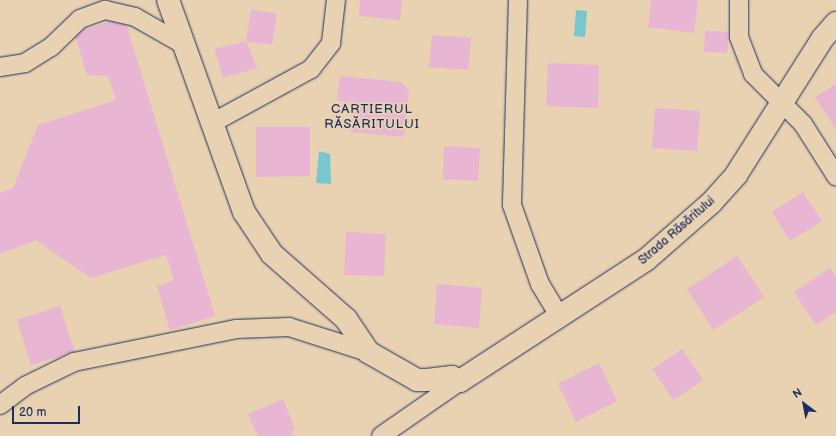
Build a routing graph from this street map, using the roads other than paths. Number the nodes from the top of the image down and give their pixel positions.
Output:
1 (168, 0) edge
2 (336, 0) edge
3 (518, 0) edge
4 (740, 0) edge
5 (836, 23) edge
6 (184, 46) junction
7 (0, 67) edge
8 (781, 104) junction
9 (212, 122) junction
10 (836, 176) edge
11 (560, 317) junction
12 (368, 352) junction
13 (460, 381) junction
14 (0, 405) edge
15 (381, 436) edge

1 - 6 street
2 - 9 street
3 - 11 street
4 - 8 street
5 - 8 street, Strada Răsăritului
6 - 7 street
6 - 9 street
8 - 10 street
8 - 11 street, Strada Răsăritului
9 - 12 street
11 - 13 street, Strada Răsăritului
12 - 13 street
12 - 14 street
13 - 15 street

